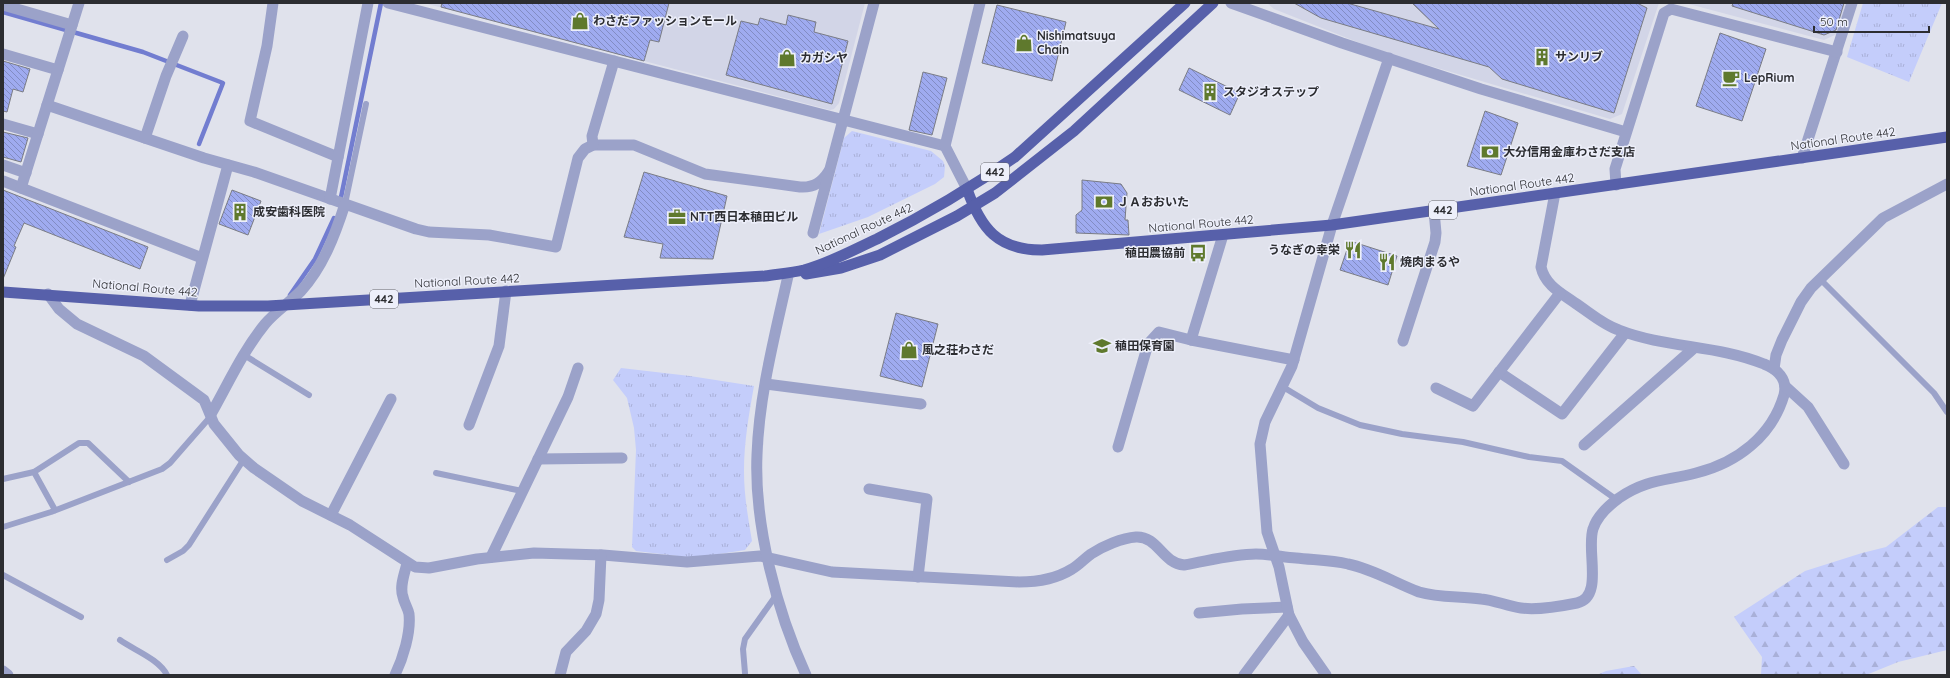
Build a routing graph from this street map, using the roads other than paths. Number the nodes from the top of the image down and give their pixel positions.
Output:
1 (79, 3) edge
2 (273, 3) edge
3 (368, 3) edge
4 (388, 3) edge
5 (874, 3) edge
6 (980, 3) edge
7 (1185, 3) edge
8 (1213, 3) edge
9 (1231, 3) edge
10 (1852, 3) edge
11 (3, 5) edge
12 (72, 25) junction
13 (183, 36) dead end
14 (1837, 52) junction
15 (3, 54) edge
16 (1389, 58) junction
17 (614, 61) junction
18 (58, 70) junction
19 (366, 104) dead end
20 (47, 105) junction
21 (843, 120) junction
22 (3, 124) edge
23 (1626, 132) junction
24 (38, 134) junction
25 (1947, 137) edge
26 (145, 138) junction
27 (593, 145) junction
28 (945, 146) junction
29 (338, 157) junction
30 (1802, 158) junction
31 (3, 165) edge
32 (228, 165) junction
33 (830, 171) junction
34 (26, 173) junction
35 (3, 181) edge
36 (1947, 184) edge
37 (1616, 185) junction
38 (21, 188) junction
39 (967, 189) junction
40 (1555, 193) junction
41 (330, 199) junction
42 (345, 204) junction
43 (974, 207) junction
44 (1434, 211) junction
45 (1332, 225) junction
46 (813, 233) dead end
47 (1223, 235) junction
48 (202, 258) junction
49 (765, 276) junction
50 (788, 276) junction
51 (1820, 279) junction
52 (3, 292) edge
53 (506, 292) junction
54 (1560, 292) junction
55 (48, 294) junction
56 (190, 305) junction
57 (286, 305) junction
58 (1626, 333) junction
59 (1191, 340) junction
60 (1403, 341) dead end
61 (1694, 348) junction
62 (244, 355) junction
63 (1294, 360) junction
64 (578, 368) dead end
65 (1774, 369) junction
66 (1499, 372) junction
67 (766, 384) junction
68 (1785, 386) junction
69 (1283, 387) junction
70 (1436, 388) dead end
71 (309, 395) dead end
72 (391, 399) dead end
73 (921, 404) dead end
74 (1947, 412) edge
75 (211, 415) junction
76 (469, 425) dead end
77 (1584, 445) dead end
78 (1118, 448) dead end
79 (622, 458) dead end
80 (244, 459) junction
81 (538, 459) junction
82 (1844, 464) dead end
83 (34, 472) junction
84 (436, 473) dead end
85 (3, 479) edge
86 (129, 482) junction
87 (869, 489) dead end
88 (522, 491) junction
89 (1617, 500) junction
90 (55, 510) junction
91 (331, 515) junction
92 (3, 527) edge
93 (601, 555) junction
94 (1275, 556) junction
95 (491, 557) junction
96 (768, 557) junction
97 (167, 560) dead end
98 (407, 563) junction
99 (3, 575) edge
100 (918, 576) junction
101 (777, 594) junction
102 (1288, 611) junction
103 (1199, 613) dead end
104 (81, 617) dead end
105 (120, 640) dead end
106 (3, 671) edge
107 (745, 673) dead end
108 (8, 675) edge
109 (167, 675) edge
110 (394, 675) edge
111 (560, 675) edge
112 (806, 675) edge
113 (1244, 675) edge
114 (1326, 675) edge

1 - 12 street
2 - 29 street
3 - 29 street
4 - 17 street
5 - 21 street
6 - 28 street
7 - 39 highway, National Route 442 / 442
8 - 43 highway, National Route 442 / 442
9 - 16 street
10 - 14 street
11 - 12 street
12 - 18 street
13 - 26 street
14 - 23 street
14 - 30 street
15 - 18 street
16 - 23 street
16 - 45 street
17 - 21 street
17 - 27 street
18 - 20 street
19 - 42 lane
20 - 24 street
20 - 26 street
21 - 28 street
21 - 33 street
22 - 24 street
23 - 37 street
24 - 34 street
25 - 30 highway, National Route 442 / 442
26 - 32 street
27 - 33 street
27 - 42 street
28 - 39 street
29 - 41 street
30 - 37 highway, National Route 442 / 442
31 - 34 street
32 - 41 street
32 - 48 street
33 - 46 street
34 - 38 street
35 - 38 street
36 - 51 street
37 - 40 highway, National Route 442 / 442
38 - 48 street
39 - 43 highway, National Route 442 / 442
39 - 49 highway, National Route 442 / 442
40 - 44 highway, National Route 442 / 442
40 - 54 street
41 - 42 street
42 - 57 street
43 - 47 highway, National Route 442 / 442
43 - 50 highway, National Route 442 / 442
44 - 45 highway, National Route 442 / 442
44 - 60 street
45 - 47 highway, National Route 442 / 442
45 - 63 street
47 - 59 street
48 - 56 street
49 - 50 highway, National Route 442 / 442
49 - 53 highway, National Route 442 / 442
50 - 67 street
51 - 65 street
51 - 74 lane
52 - 55 highway, National Route 442 / 442
53 - 57 highway, National Route 442 / 442
53 - 76 street
54 - 58 street
54 - 66 street
55 - 56 highway, National Route 442 / 442
55 - 75 street
56 - 57 highway, National Route 442 / 442
57 - 62 street
58 - 61 street
58 - 66 street
59 - 63 street
59 - 78 street
61 - 65 street
61 - 77 street
62 - 71 lane
62 - 75 street
63 - 69 street
64 - 81 street
65 - 68 street
66 - 70 street
67 - 73 street
67 - 96 street
68 - 82 street
68 - 89 street
69 - 89 lane
69 - 94 street
72 - 91 street
75 - 80 street
75 - 86 lane
79 - 81 street
80 - 91 street
80 - 97 lane
81 - 88 street
83 - 85 lane
83 - 86 lane
83 - 90 lane
84 - 88 lane
86 - 90 lane
87 - 100 street
88 - 95 street
89 - 94 street
90 - 92 lane
91 - 98 street
93 - 95 street
93 - 96 street
93 - 111 street
94 - 100 street
94 - 102 street
95 - 98 street
96 - 100 street
96 - 101 street
98 - 110 street
99 - 104 lane
101 - 107 lane
101 - 112 street
102 - 103 street
102 - 113 street
102 - 114 street
105 - 109 lane
106 - 108 street

